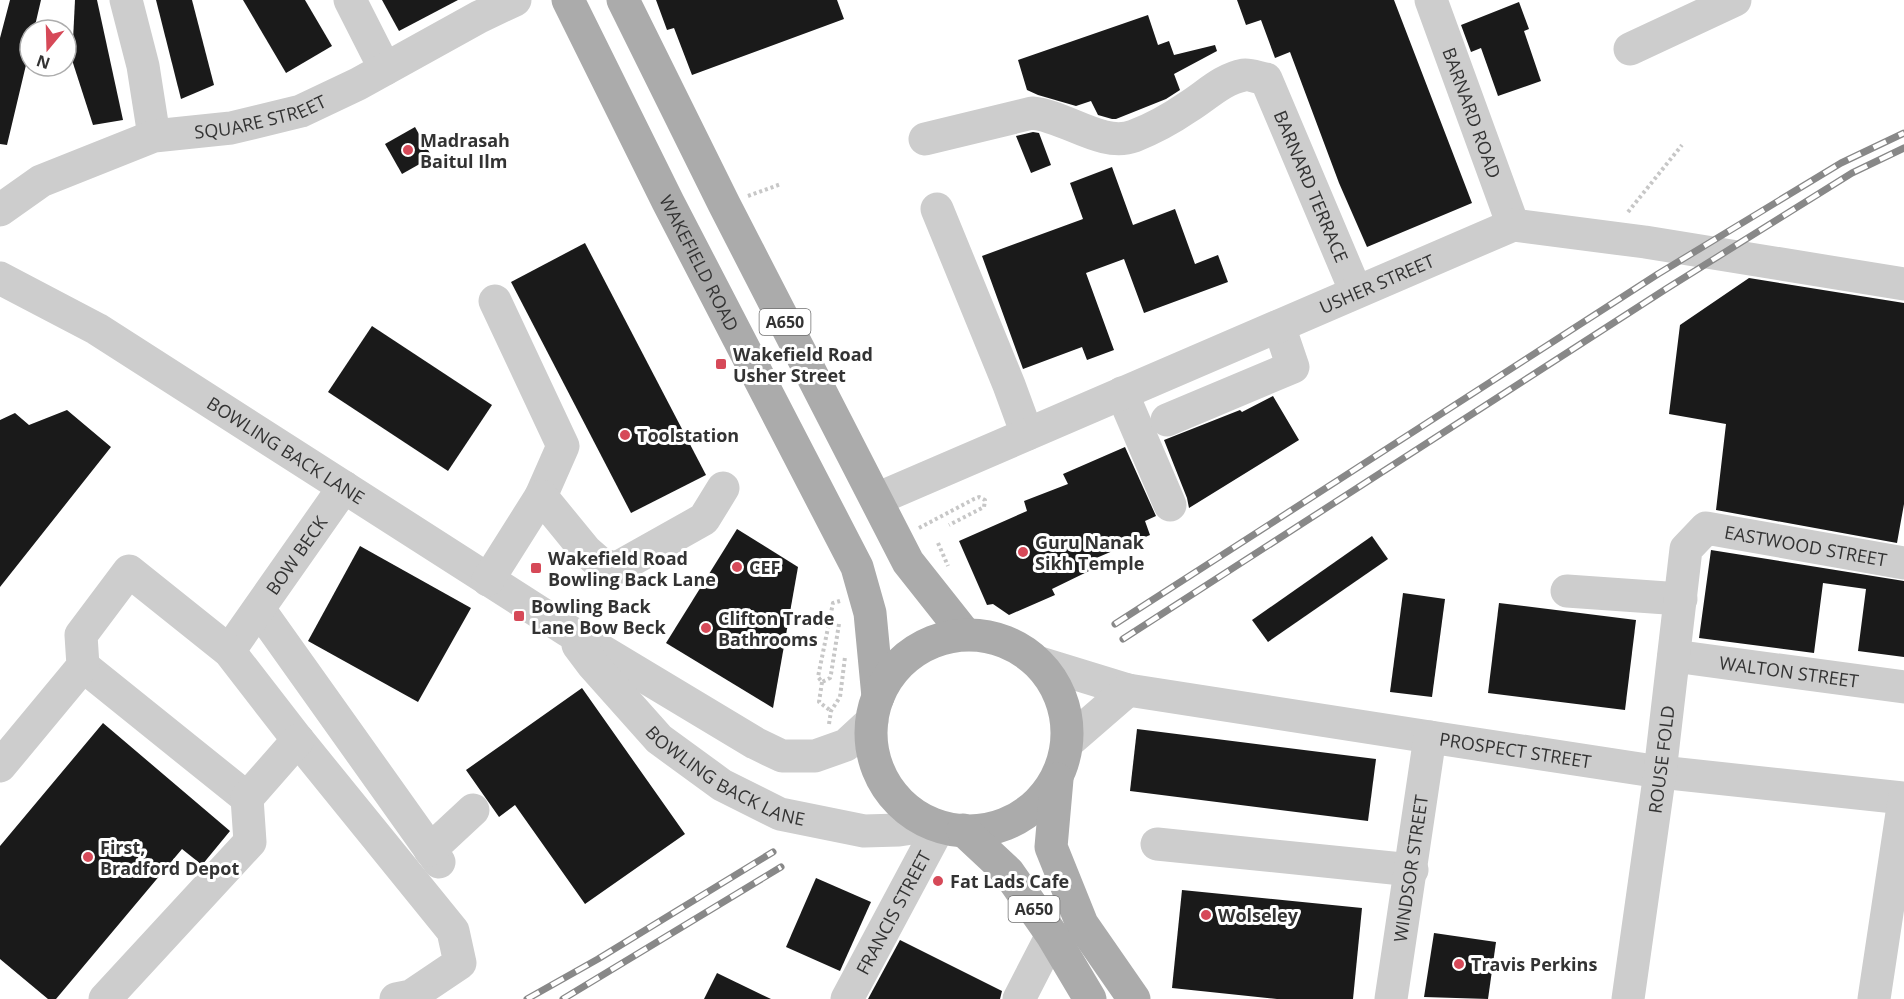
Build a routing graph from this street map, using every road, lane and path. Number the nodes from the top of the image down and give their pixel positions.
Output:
1 (126, 0) edge
2 (350, 0) edge
3 (515, 0) edge
4 (568, 0) edge
5 (623, 0) edge
6 (1431, 0) edge
7 (1735, 0) edge
8 (1630, 49) dead end
9 (385, 69) junction
10 (154, 136) junction
11 (926, 139) dead end
12 (1682, 145) dead end
13 (781, 184) dead end
14 (724, 204) junction
15 (937, 209) dead end
16 (0, 210) edge
17 (1513, 225) junction
18 (1608, 237) junction
19 (0, 278) edge
20 (1904, 284) edge
21 (1356, 292) junction
22 (495, 301) dead end
23 (1279, 326) junction
24 (1122, 393) junction
25 (1167, 420) dead end
26 (1027, 434) junction
27 (344, 486) junction
28 (723, 488) dead end
29 (541, 496) junction
30 (877, 499) junction
31 (1170, 505) dead end
32 (949, 525) dead end
33 (1706, 528) joint
34 (897, 540) junction
35 (938, 543) dead end
36 (1904, 563) edge
37 (948, 566) dead end
38 (488, 580) junction
39 (1567, 591) dead end
40 (1681, 599) junction
41 (850, 601) junction
42 (254, 616) junction
43 (839, 624) dead end
44 (567, 630) junction
45 (965, 634) junction
46 (846, 650) dead end
47 (229, 651) junction
48 (1674, 656) junction
49 (1040, 663) junction
50 (83, 666) junction
51 (822, 682) junction
52 (1904, 687) edge
53 (1128, 690) junction
54 (875, 709) junction
55 (831, 711) junction
56 (1430, 737) junction
57 (298, 740) junction
58 (1068, 742) junction
59 (825, 753) junction
60 (0, 766) edge
61 (1660, 772) junction
62 (1057, 779) junction
63 (247, 798) junction
64 (1904, 799) edge
65 (473, 810) dead end
66 (945, 828) junction
67 (1157, 844) dead end
68 (1412, 870) junction
69 (1052, 935) junction
70 (105, 999) edge
71 (396, 999) edge
72 (847, 999) edge
73 (1019, 999) edge
74 (1090, 999) edge
75 (1134, 999) edge
76 (1391, 999) edge
77 (1628, 999) edge
78 (1874, 999) edge

1 - 10 street
2 - 9 street
3 - 9 street, SQUARE STREET
4 - 41 main road, WAKEFIELD ROAD / A650
5 - 14 main road, A650
6 - 17 street, BARNARD ROAD
7 - 8 street
9 - 10 street, SQUARE STREET
10 - 16 street, SQUARE STREET
11 - 21 street, BARNARD TERRACE
12 - 18 path
13 - 14 path
14 - 30 main road, A650
15 - 26 street
17 - 18 street
17 - 21 street, USHER STREET
18 - 20 street
19 - 27 street, BOWLING BACK LANE
21 - 23 street, USHER STREET
22 - 29 street
23 - 24 street, USHER STREET
23 - 25 street
24 - 26 street, USHER STREET
24 - 31 street
26 - 30 street, USHER STREET
27 - 38 street, BOWLING BACK LANE
27 - 42 street, BOW BECK
28 - 29 street
29 - 38 street
30 - 34 main road, A650
32 - 34 path
33 - 36 street, EASTWOOD STREET
33 - 40 street, ROUSE FOLD
34 - 45 main road, A650
35 - 37 path
38 - 44 street, BOWLING BACK LANE
39 - 40 street
40 - 48 street, ROUSE FOLD
41 - 51 path
41 - 54 main road, WAKEFIELD ROAD / A650
42 - 47 street, BOW BECK
42 - 65 street
43 - 51 path
44 - 59 street, BOWLING BACK LANE
44 - 66 street, BOWLING BACK LANE
45 - 49 main road, A650
45 - 54 main road, A650
46 - 55 path
47 - 50 street
47 - 57 street
48 - 52 street, WALTON STREET
48 - 61 street, ROUSE FOLD
49 - 53 street, PROSPECT STREET
49 - 58 main road, A650
50 - 60 street
50 - 63 street
51 - 55 path
53 - 56 street, PROSPECT STREET
53 - 58 street
54 - 59 street, BOWLING BACK LANE
54 - 66 main road, A650
55 - 59 path
56 - 61 street, PROSPECT STREET
56 - 68 street, WINDSOR STREET
57 - 63 street
57 - 71 street
58 - 62 main road, A650
61 - 64 street, PROSPECT STREET
61 - 77 street, ROUSE FOLD
62 - 66 main road, A650
62 - 75 main road, A650
63 - 70 street
64 - 78 street
66 - 69 main road, A650
66 - 72 street, FRANCIS STREET
67 - 68 street
68 - 76 street, WINDSOR STREET
69 - 73 street
69 - 74 main road, A650

